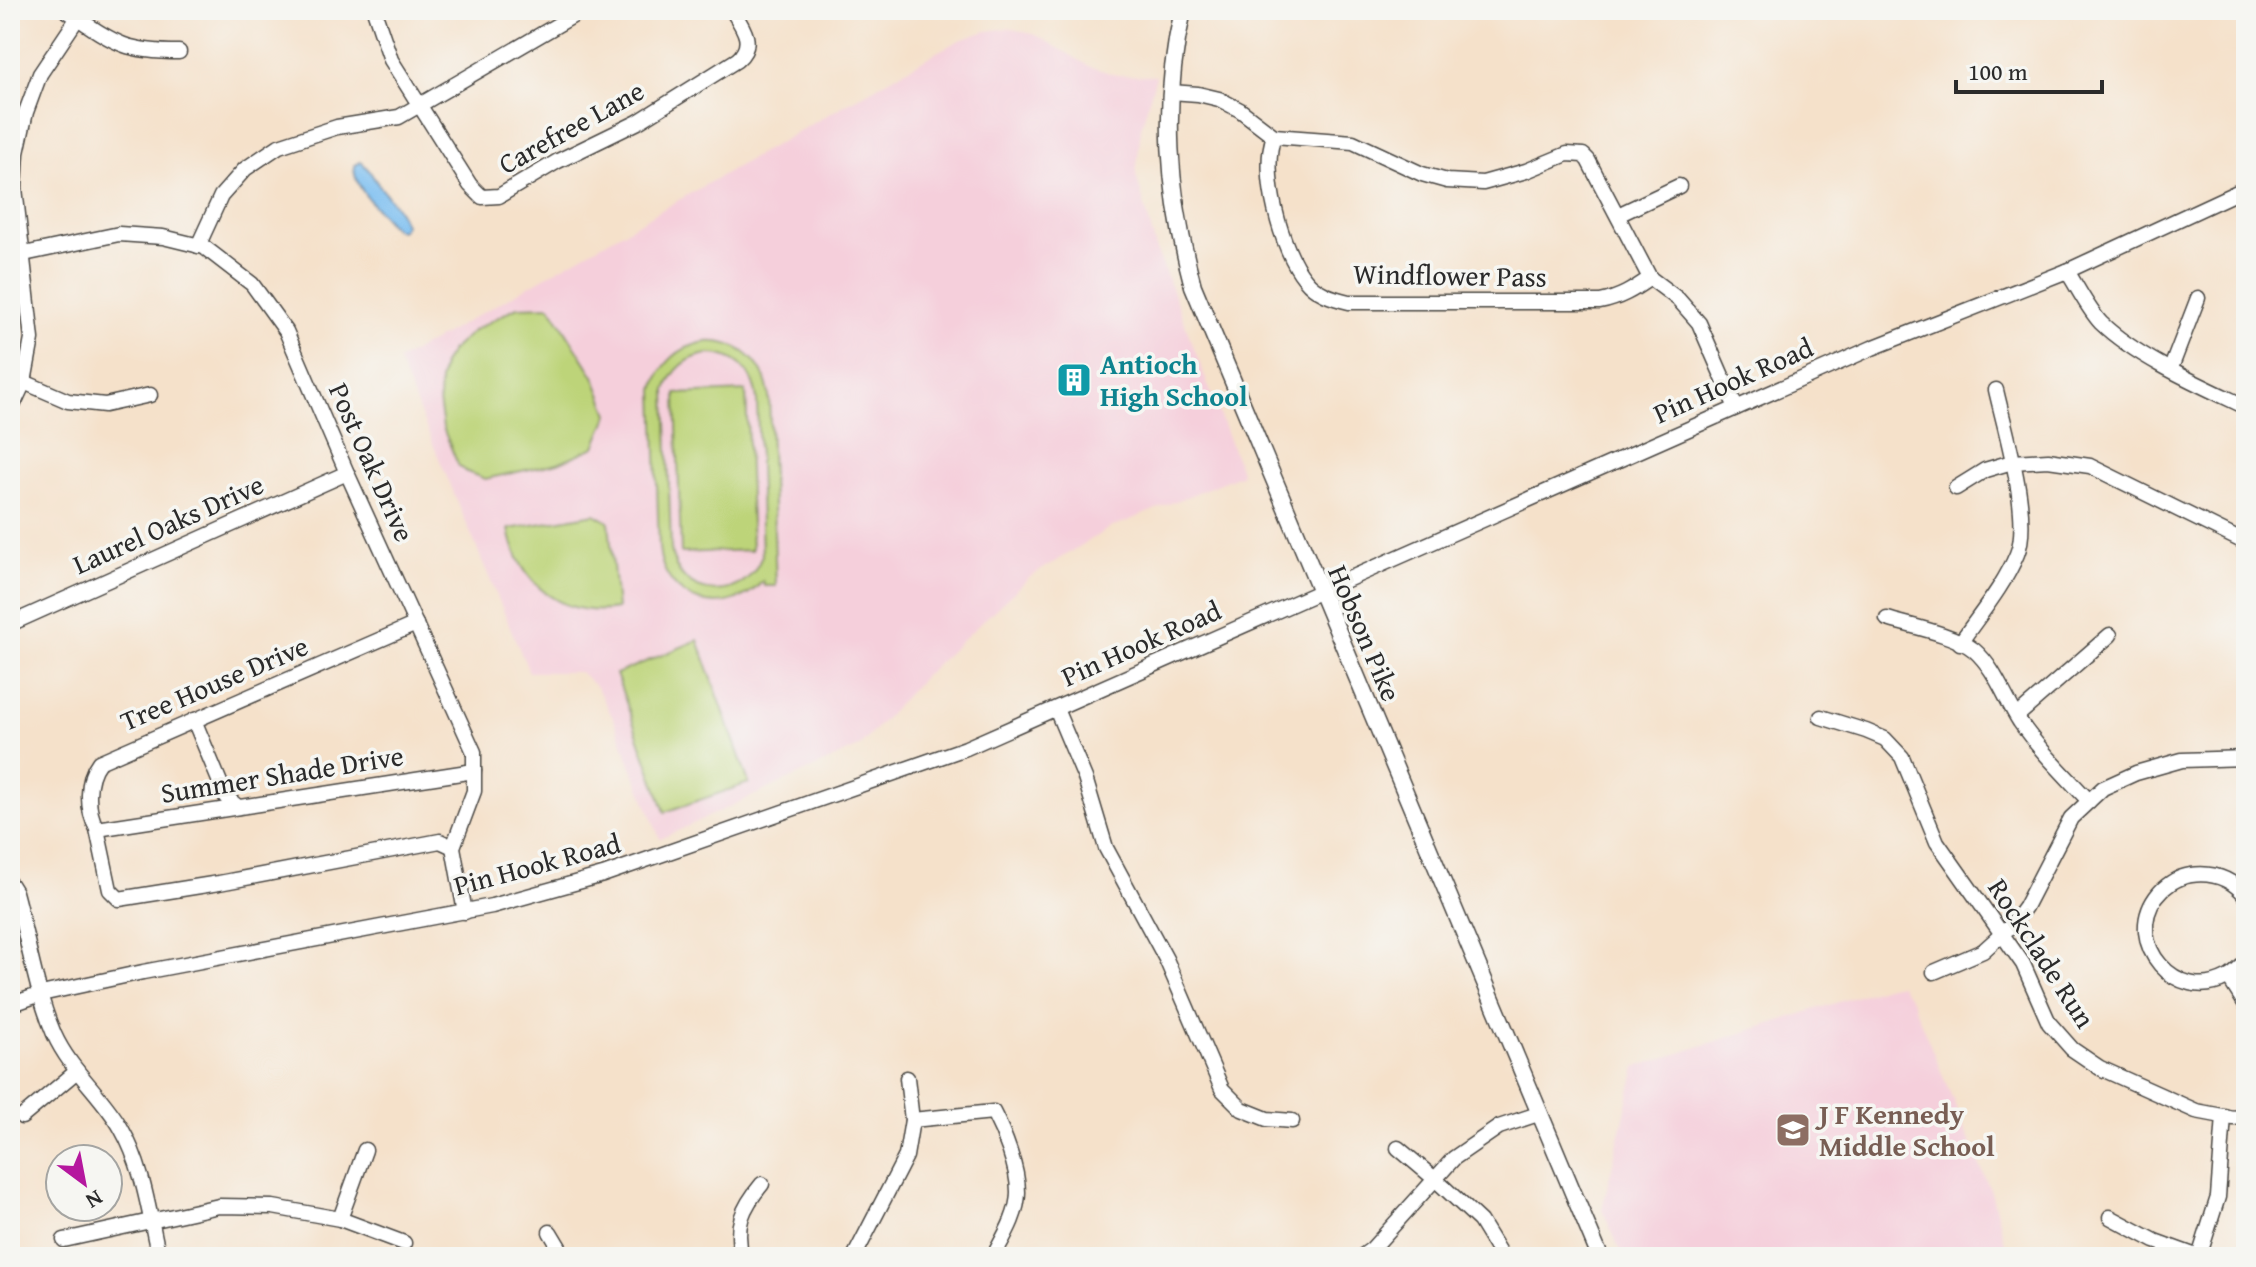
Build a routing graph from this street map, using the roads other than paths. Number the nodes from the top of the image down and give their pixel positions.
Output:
1 (374, 10) edge
2 (583, 10) edge
3 (732, 10) edge
4 (1183, 10) edge
5 (76, 12) edge
6 (179, 52) dead end
7 (1171, 92) junction
8 (420, 104) junction
9 (1274, 136) junction
10 (1679, 186) dead end
11 (2246, 188) edge
12 (1618, 215) junction
13 (198, 246) junction
14 (17, 255) edge
15 (2067, 271) junction
16 (1650, 278) junction
17 (2198, 298) dead end
18 (2171, 368) junction
19 (24, 382) junction
20 (1996, 390) dead end
21 (150, 395) dead end
22 (2246, 407) edge
23 (1736, 408) junction
24 (10, 412) edge
25 (2012, 462) junction
26 (347, 473) junction
27 (1956, 488) dead end
28 (2246, 543) edge
29 (1320, 592) junction
30 (1887, 619) dead end
31 (10, 624) edge
32 (416, 624) junction
33 (2110, 635) dead end
34 (1960, 643) junction
35 (1056, 709) junction
36 (2017, 716) junction
37 (1821, 717) dead end
38 (194, 720) junction
39 (2246, 758) edge
40 (474, 771) junction
41 (2089, 801) junction
42 (238, 807) junction
43 (97, 829) junction
44 (453, 847) junction
45 (10, 884) edge
46 (2246, 896) edge
47 (465, 912) junction
48 (16, 916) edge
49 (2002, 933) junction
50 (2246, 962) edge
51 (1934, 972) dead end
52 (2229, 978) junction
53 (41, 994) junction
54 (10, 1005) edge
55 (2246, 1005) edge
56 (77, 1071) junction
57 (907, 1078) dead end
58 (1538, 1114) junction
59 (2224, 1116) junction
60 (2246, 1116) edge
61 (22, 1117) dead end
62 (912, 1120) junction
63 (1292, 1121) dead end
64 (1398, 1148) dead end
65 (365, 1150) dead end
66 (1436, 1180) junction
67 (762, 1184) dead end
68 (2110, 1217) dead end
69 (340, 1219) junction
70 (151, 1221) junction
71 (550, 1232) dead end
72 (64, 1240) dead end
73 (404, 1243) dead end
74 (159, 1257) edge
75 (565, 1257) edge
76 (742, 1257) edge
77 (854, 1257) edge
78 (993, 1257) edge
79 (1361, 1257) edge
80 (1502, 1257) edge
81 (1600, 1257) edge
82 (2199, 1257) edge

1 - 8 street, Carefree Lane
2 - 8 street
3 - 8 street, Carefree Lane
4 - 7 main road, Hobson Pike
5 - 6 street
5 - 14 street
7 - 9 street
7 - 29 main road, Hobson Pike
8 - 13 street
9 - 12 street
9 - 16 street, Windflower Pass
10 - 12 street
11 - 15 street, Pin Hook Road
12 - 16 street
13 - 14 street, Post Oak Drive
13 - 26 street, Post Oak Drive
14 - 19 street
15 - 18 street
15 - 23 street, Pin Hook Road
16 - 23 street
17 - 18 street
18 - 22 street
19 - 21 street
19 - 24 street
20 - 25 street
23 - 29 street, Pin Hook Road
25 - 27 street
25 - 28 street
25 - 34 street
26 - 31 street, Laurel Oaks Drive
26 - 32 street, Post Oak Drive
29 - 35 street, Pin Hook Road
29 - 58 main road, Hobson Pike
30 - 34 street
32 - 38 street, Tree House Drive
32 - 40 street, Post Oak Drive
33 - 36 street
34 - 36 street
35 - 47 street, Pin Hook Road
35 - 63 street
36 - 41 street
37 - 49 street, Rockclade Run
38 - 42 street
38 - 43 street, Tree House Drive
39 - 41 street
40 - 42 street, Summer Shade Drive
40 - 44 street, Post Oak Drive
41 - 49 street
42 - 43 street, Summer Shade Drive
43 - 44 street, Tree House Drive
44 - 47 street
45 - 48 street
46 - 52 street
47 - 53 street, Pin Hook Road
48 - 53 street
49 - 51 street
49 - 59 street, Rockclade Run
50 - 52 street
52 - 55 street
53 - 54 street, Pin Hook Road
53 - 56 street
56 - 61 street
56 - 70 street
57 - 62 street
58 - 66 street
58 - 81 main road, Hobson Pike
59 - 60 street, Rockclade Run
59 - 82 street
62 - 77 street
62 - 78 street
64 - 66 street
65 - 69 street
66 - 79 street
66 - 80 street
67 - 76 street
68 - 82 street
69 - 70 street
69 - 73 street
70 - 72 street
70 - 74 street
71 - 75 street

